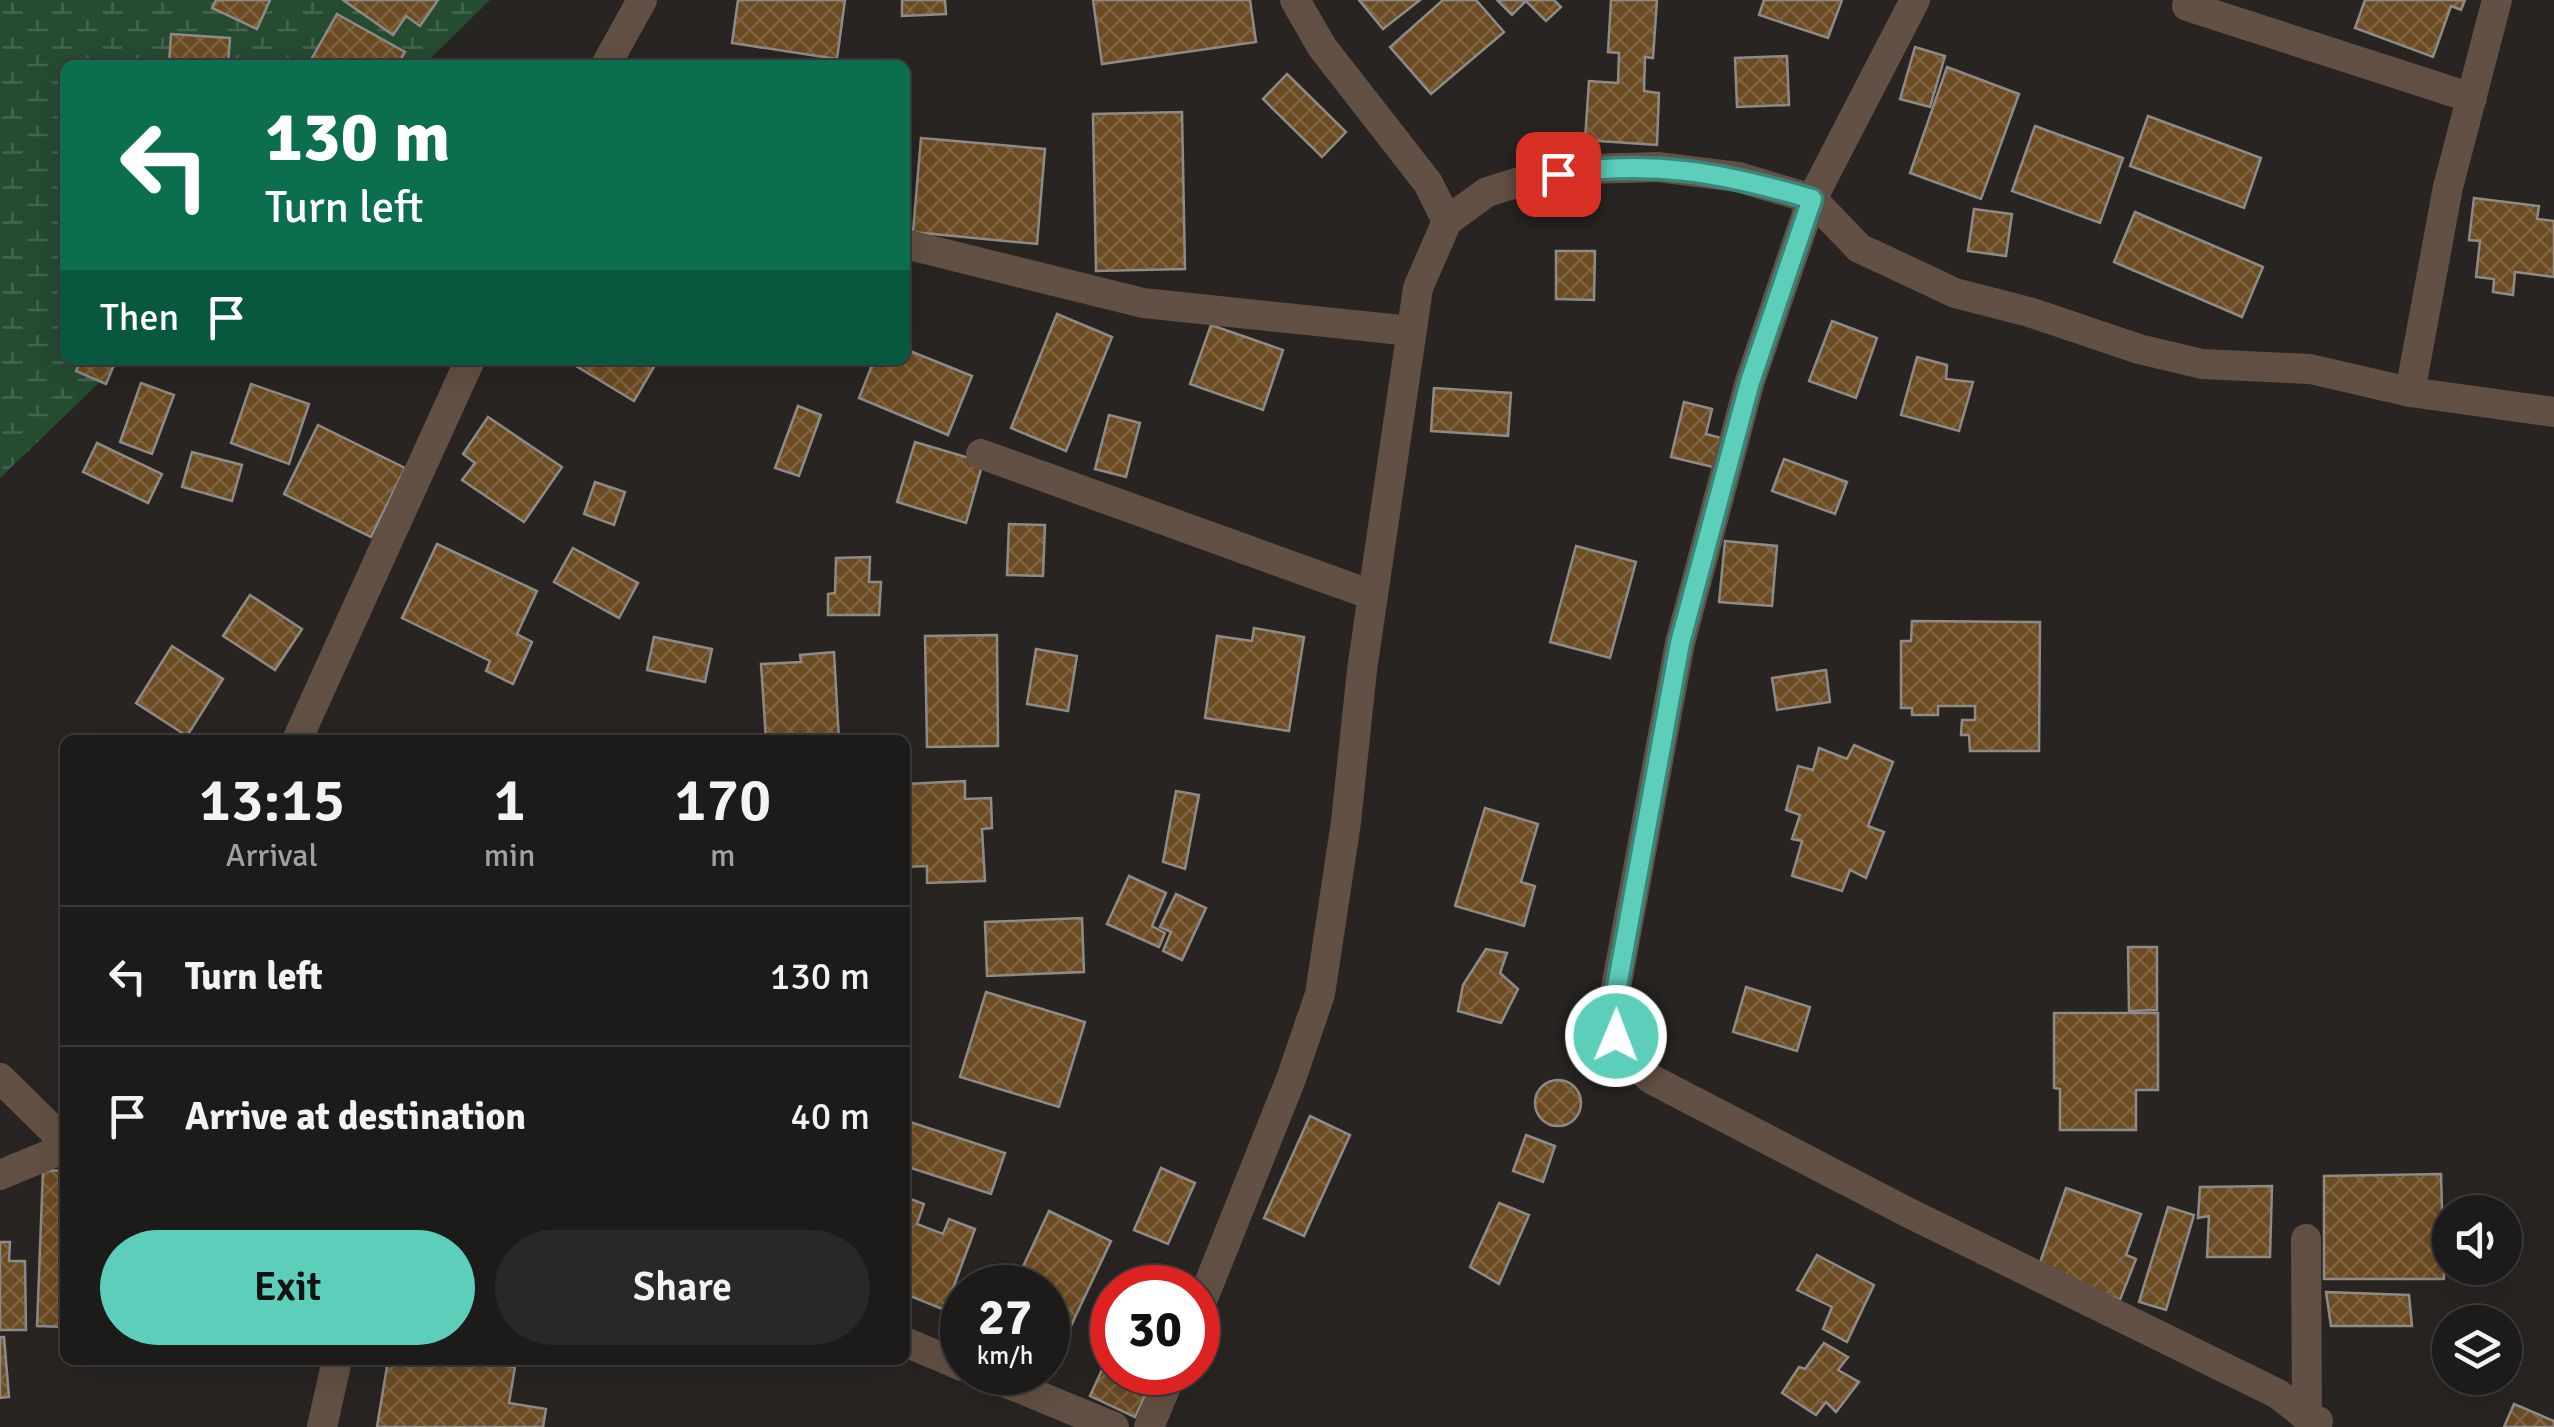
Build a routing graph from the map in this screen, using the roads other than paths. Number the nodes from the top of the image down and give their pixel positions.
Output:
1 (642, 0) edge
2 (1295, 0) edge
3 (1915, 0) edge
4 (2497, 0) edge
5 (2187, 6) dead end
6 (609, 60) edge
7 (2472, 98) junction
8 (1812, 199) junction
9 (1447, 221) junction
10 (910, 245) edge
11 (1412, 331) junction
12 (468, 365) edge
13 (2410, 392) junction
14 (2554, 412) edge
15 (981, 454) dead end
16 (1372, 596) junction
17 (298, 735) edge
18 (0, 1078) edge
19 (60, 1140) edge
20 (60, 1147) edge
21 (0, 1174) edge
22 (2306, 1239) dead end
23 (1216, 1265) edge
24 (910, 1344) edge
25 (940, 1357) edge
26 (336, 1365) edge
27 (1036, 1395) edge
28 (1162, 1395) edge
29 (2316, 1424) edge
30 (322, 1427) edge
31 (1114, 1427) edge
32 (1149, 1427) edge

1 - 6 street
2 - 9 street
3 - 8 street
4 - 7 street
5 - 7 street
7 - 13 street
8 - 9 street
8 - 13 street
8 - 29 street
9 - 11 street
10 - 11 street
11 - 16 street
12 - 17 street
13 - 14 street
15 - 16 street
16 - 23 street
18 - 19 street
20 - 21 street
22 - 29 street
24 - 25 street
26 - 30 street
27 - 31 street
28 - 32 street

